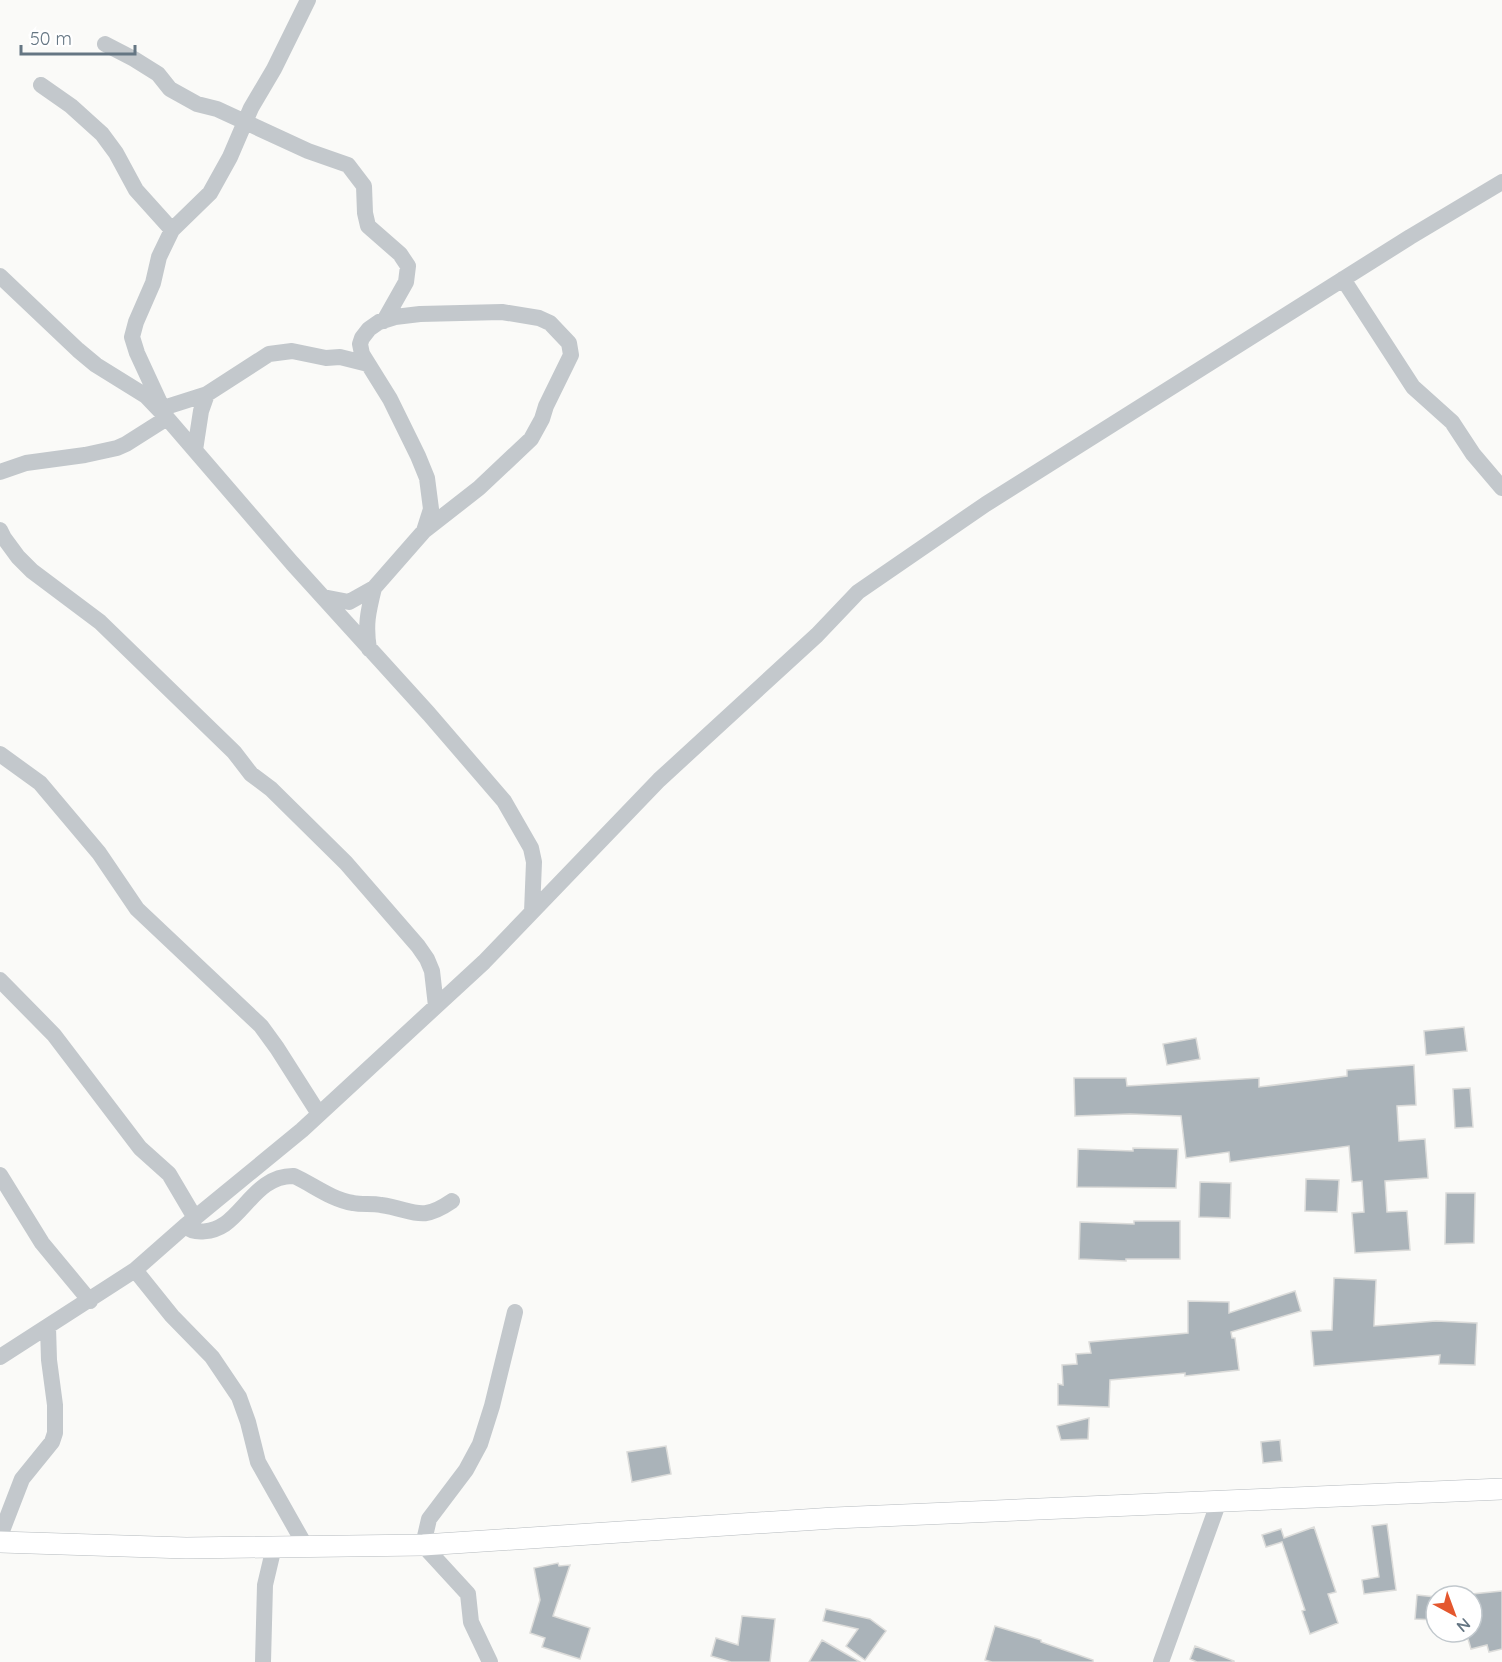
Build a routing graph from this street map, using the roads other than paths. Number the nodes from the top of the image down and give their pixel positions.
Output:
1 (308, 0) edge
2 (105, 44) dead end
3 (42, 85) dead end
4 (243, 123) junction
5 (1502, 182) edge
6 (172, 230) junction
7 (0, 276) edge
8 (1342, 279) junction
9 (384, 321) junction
10 (360, 344) junction
11 (340, 357) junction
12 (368, 364) junction
13 (207, 394) junction
14 (165, 413) junction
15 (195, 450) junction
16 (0, 472) edge
17 (1502, 488) edge
18 (0, 530) edge
19 (424, 531) junction
20 (374, 588) junction
21 (323, 597) junction
22 (369, 649) junction
23 (0, 754) edge
24 (532, 912) junction
25 (0, 980) edge
26 (436, 1006) junction
27 (319, 1114) junction
28 (0, 1175) edge
29 (452, 1201) dead end
30 (190, 1222) junction
31 (135, 1270) junction
32 (90, 1301) junction
33 (515, 1312) dead end
34 (48, 1327) junction
35 (0, 1357) edge
36 (1499, 1493) edge
37 (1219, 1501) junction
38 (0, 1536) edge
39 (0, 1542) edge
40 (423, 1545) junction
41 (306, 1546) junction
42 (274, 1547) junction
43 (263, 1662) edge
44 (490, 1662) edge
45 (1161, 1662) edge

1 - 4 street
2 - 4 street
3 - 6 street
4 - 6 street
4 - 9 street
5 - 8 street
6 - 14 street
7 - 14 street
8 - 17 street
8 - 24 street
9 - 10 street
9 - 19 street
10 - 11 street
10 - 12 street
11 - 12 street
11 - 13 street
12 - 19 street
13 - 14 street
13 - 15 street
14 - 15 street
14 - 16 street
15 - 21 street
18 - 26 street
19 - 20 street
20 - 21 street
20 - 22 street
21 - 22 street
22 - 24 street
23 - 27 street
24 - 26 street
25 - 30 street
26 - 27 street
27 - 30 street
28 - 32 street
29 - 30 street
30 - 31 street
31 - 32 street
31 - 41 street
32 - 34 street
33 - 40 street
34 - 35 street
34 - 38 street
36 - 37 main road
37 - 40 main road
37 - 45 street
39 - 42 main road
40 - 41 main road
40 - 44 street
41 - 42 main road
42 - 43 street

